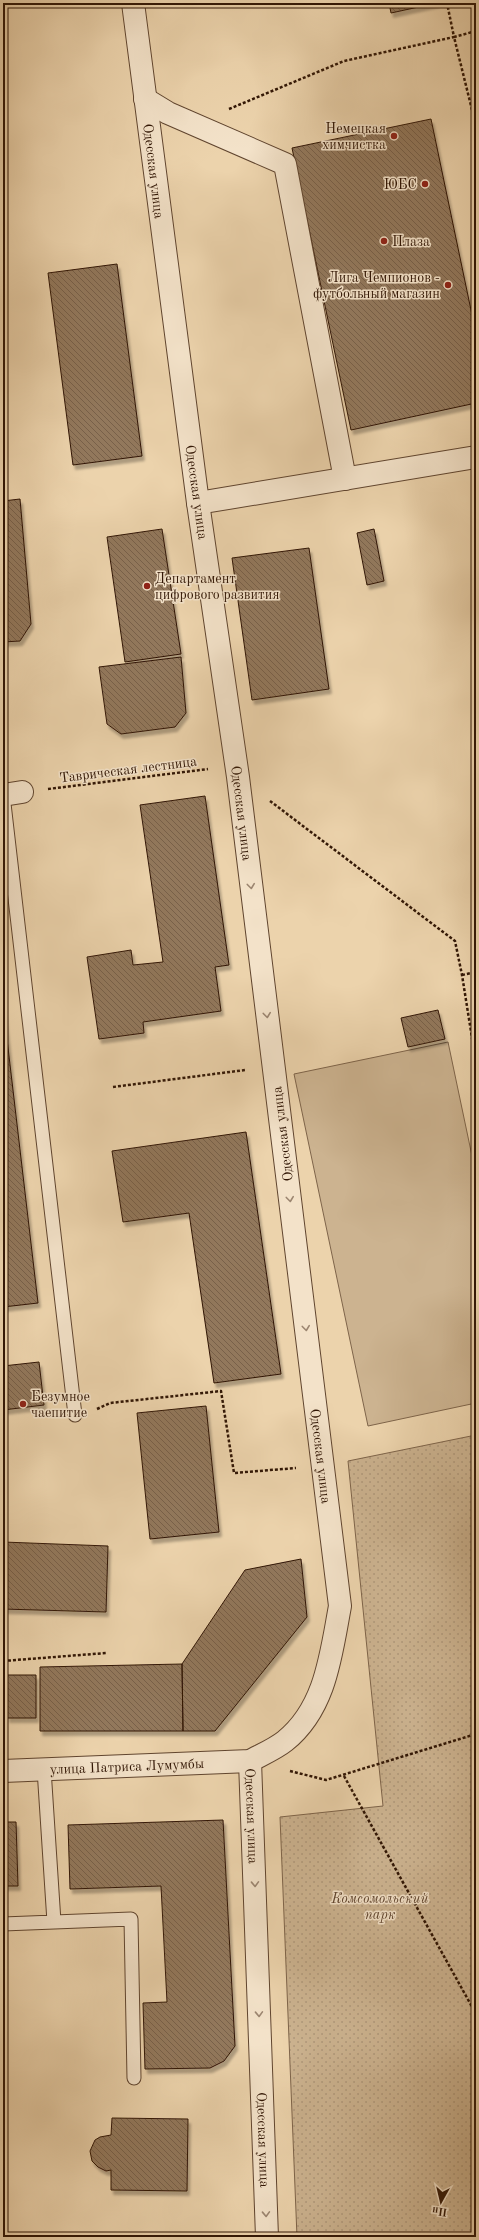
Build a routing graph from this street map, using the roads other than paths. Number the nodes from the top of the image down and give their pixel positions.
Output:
1 (133, 3) edge
2 (145, 99) junction
3 (476, 457) edge
4 (345, 479) junction
5 (198, 504) junction
6 (9, 794) edge
7 (75, 1415) dead end
8 (250, 1761) junction
9 (44, 1768) junction
10 (3, 1771) edge
11 (54, 1922) junction
12 (3, 1924) edge
13 (134, 2078) dead end
14 (267, 2237) edge

1 - 2 street, Одесская улица
2 - 4 street
2 - 5 street, Одесская улица
3 - 4 street
4 - 5 street
5 -> 8 street, Одесская улица
6 - 7 lane
8 - 9 street, улица Патриса Лумумбы
8 -> 14 street, Одесская улица
9 - 10 street, улица Патриса Лумумбы
9 - 11 lane
11 - 12 lane
11 - 13 lane

